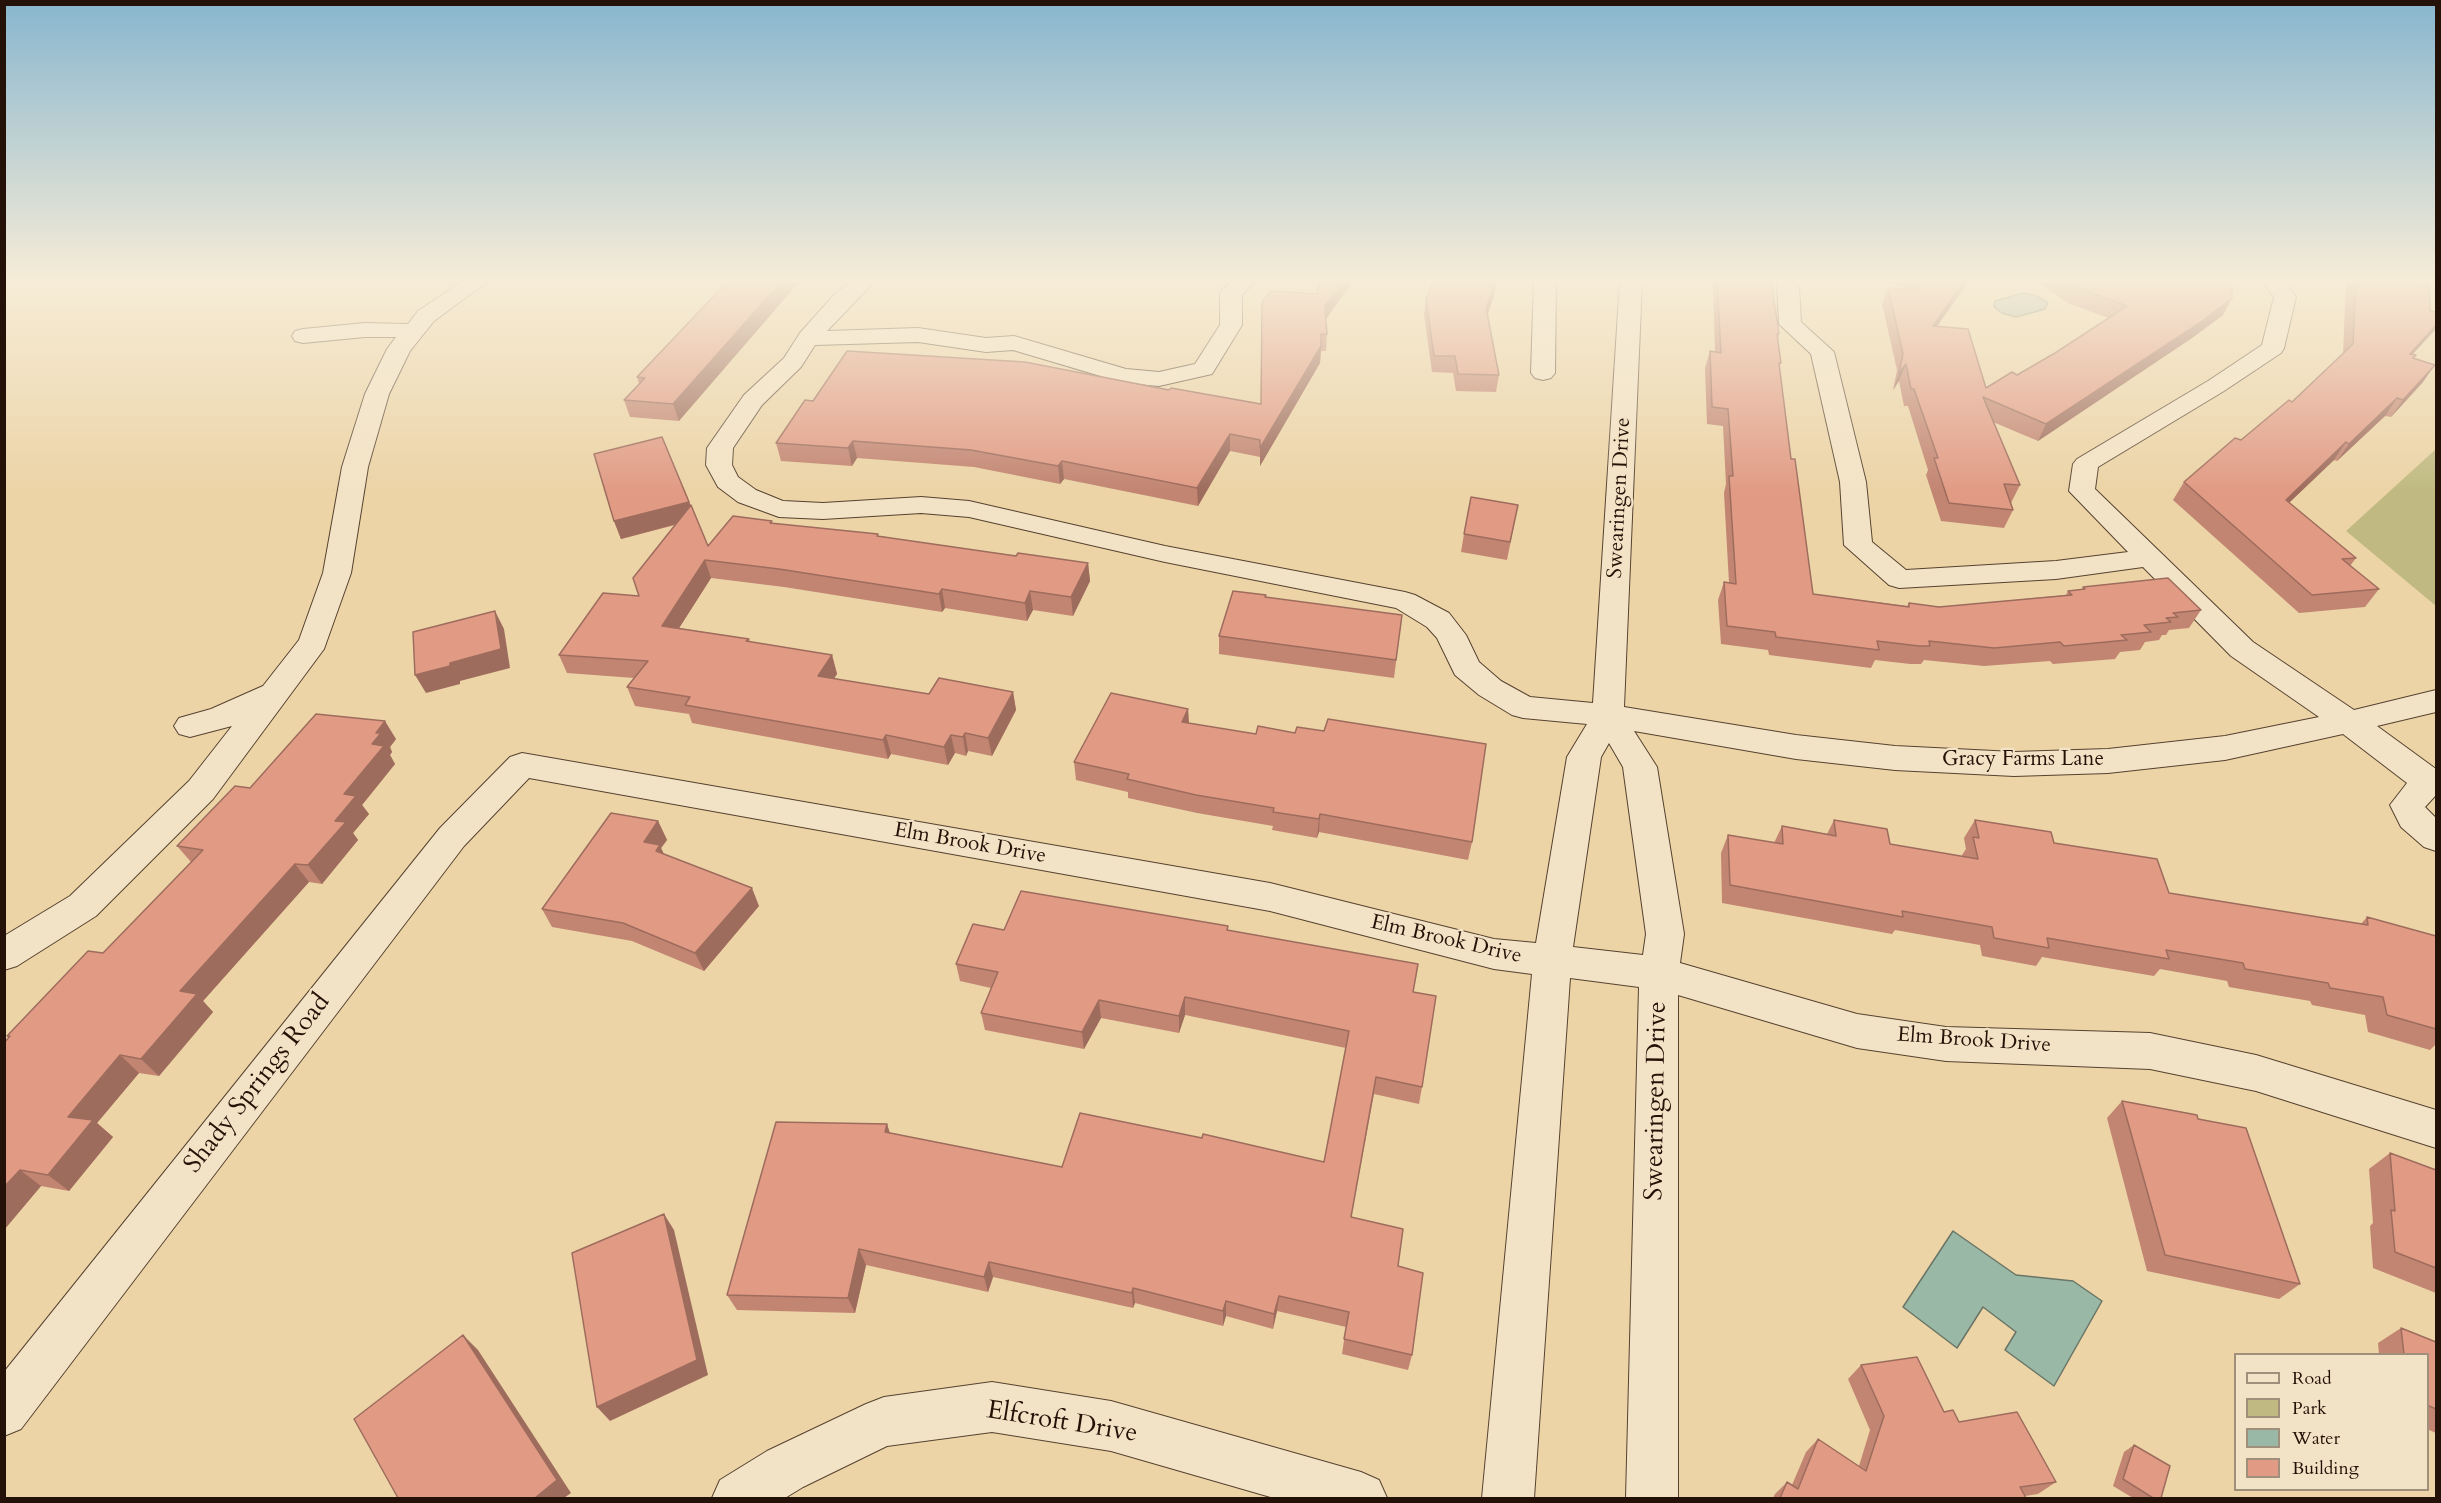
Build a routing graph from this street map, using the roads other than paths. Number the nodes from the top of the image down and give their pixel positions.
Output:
1 (398, 351) edge
2 (800, 351) edge
3 (1041, 351) edge
4 (1215, 351) edge
5 (1543, 351) edge
6 (1627, 351) edge
7 (1821, 351) edge
8 (2268, 351) edge
9 (1543, 373) dead end
10 (2150, 558) junction
11 (276, 692) junction
12 (2436, 701) edge
13 (1608, 715) junction
14 (2349, 722) junction
15 (190, 726) dead end
16 (522, 765) joint
17 (2432, 782) edge
18 (2436, 838) edge
19 (4, 955) edge
20 (1552, 962) junction
21 (1659, 973) junction
22 (2436, 1129) edge
23 (4, 1412) edge
24 (738, 1498) edge
25 (1361, 1498) edge
26 (1508, 1498) edge
27 (1652, 1498) edge

1 - 11 street
2 - 13 street, Gracy Farms Lane
3 - 4 street
5 - 9 street
6 - 13 street, Swearingen Drive
7 - 10 street
8 - 10 street
10 - 14 street
11 - 15 street
11 - 19 street
12 - 14 street, Gracy Farms Lane
13 - 14 street, Gracy Farms Lane
13 - 20 street, Swearingen Drive
13 - 21 street, Swearingen Drive
14 - 17 street
16 - 20 street, Elm Brook Drive
16 - 23 street, Shady Springs Road
17 - 18 street
20 - 21 street, Elm Brook Drive
20 - 26 street, Swearingen Drive
21 - 22 street, Elm Brook Drive
21 - 27 street, Swearingen Drive
24 - 25 street, Elfcroft Drive

